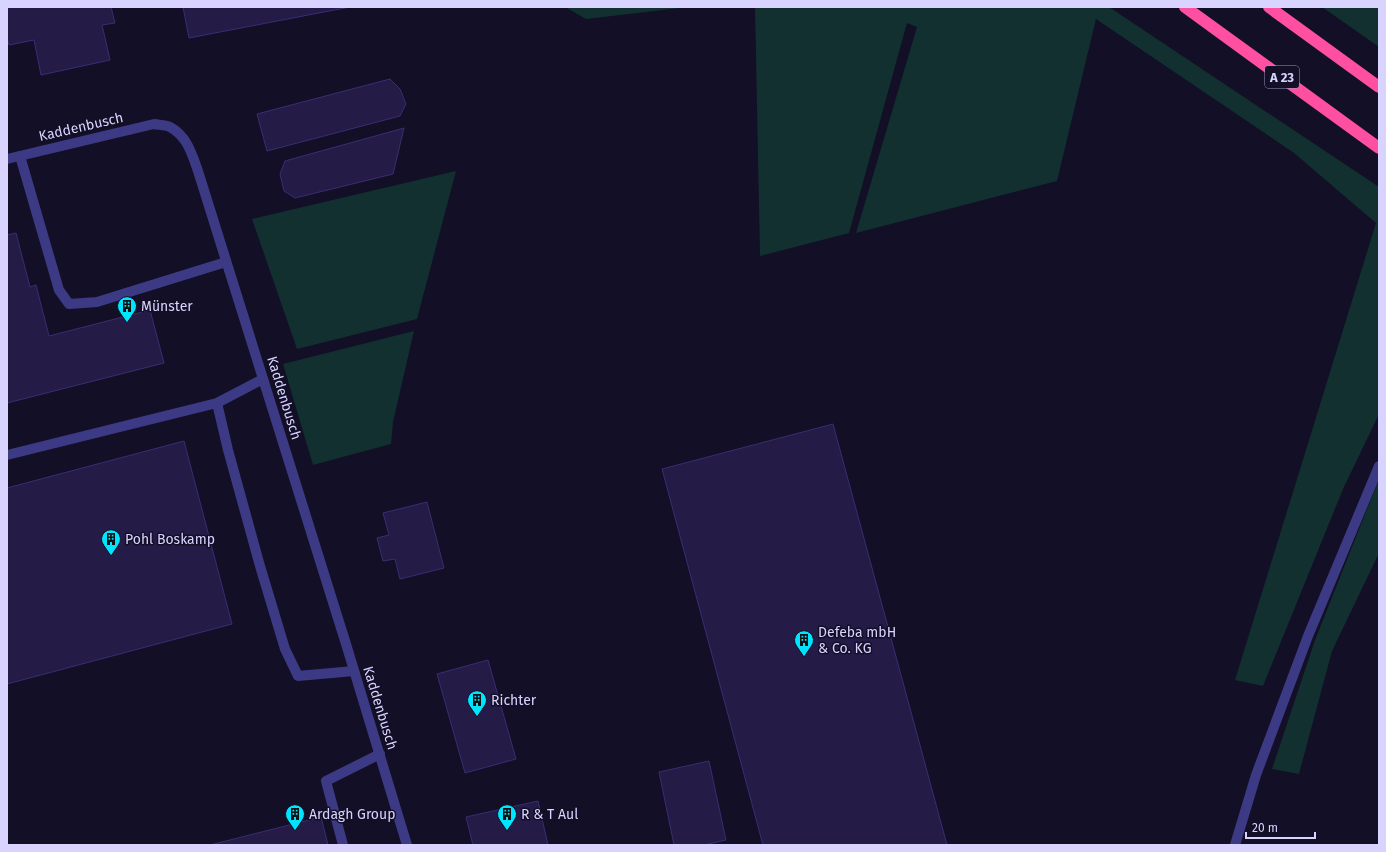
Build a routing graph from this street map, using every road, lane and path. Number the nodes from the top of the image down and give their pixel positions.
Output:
1 (1185, 7) edge
2 (1269, 7) edge
3 (1379, 87) edge
4 (1379, 148) edge
5 (20, 156) junction
6 (7, 159) edge
7 (226, 262) junction
8 (263, 379) junction
9 (217, 403) junction
10 (7, 455) edge
11 (1379, 466) edge
12 (354, 671) junction
13 (380, 754) junction
14 (343, 845) edge
15 (407, 845) edge
16 (1235, 845) edge

1 - 4 highway, A 23
2 - 3 highway
5 - 6 street, Kaddenbusch
5 - 7 street, Kaddenbusch
5 - 7 street
7 - 8 street, Kaddenbusch
8 - 9 street
8 - 12 street, Kaddenbusch
9 - 10 street
9 - 12 street
11 - 16 street
12 - 13 street, Kaddenbusch
13 - 14 street
13 - 15 street, Kaddenbusch

